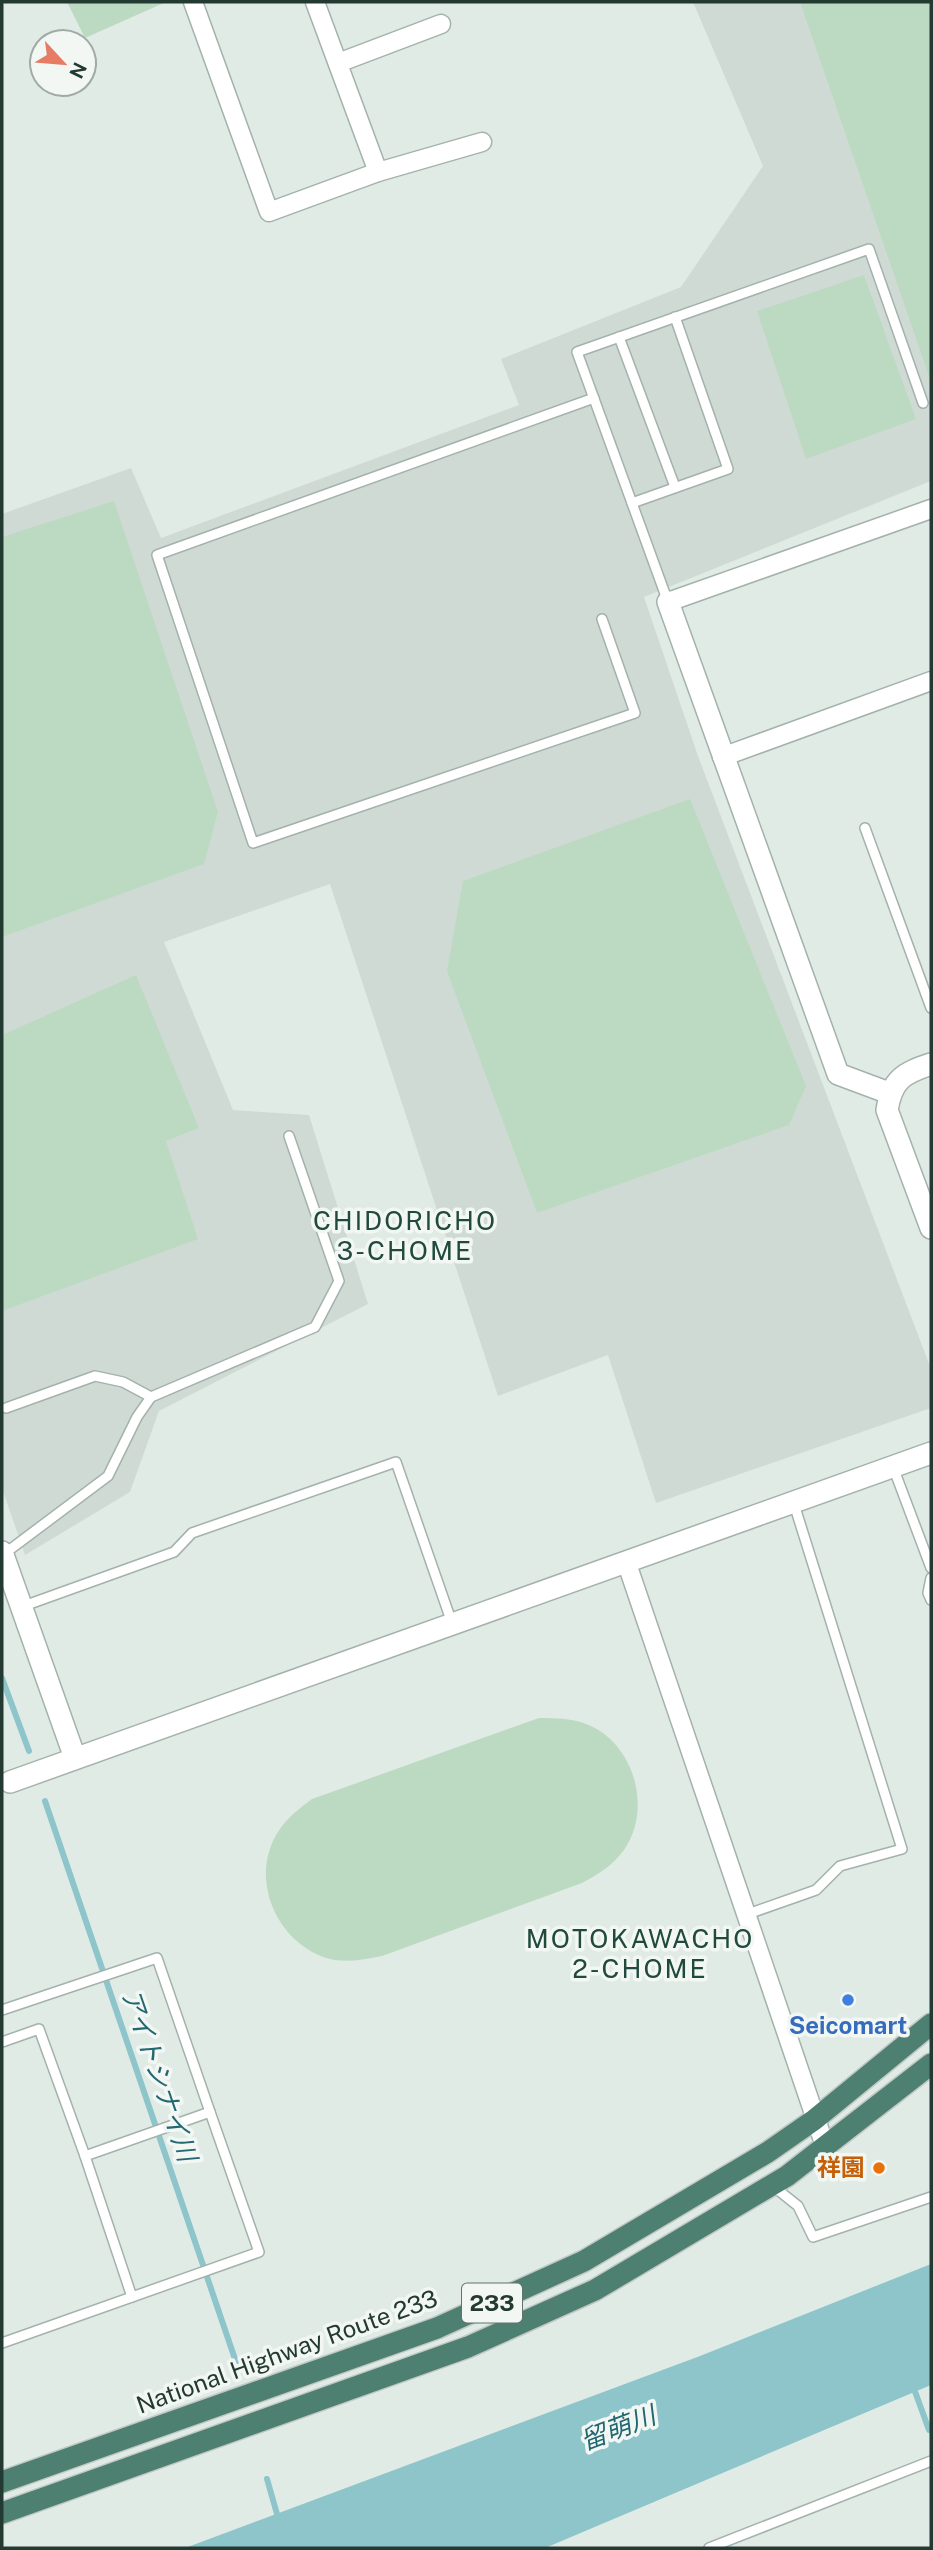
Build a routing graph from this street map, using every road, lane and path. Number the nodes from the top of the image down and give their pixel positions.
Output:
1 (193, 2) edge
2 (315, 2) edge
3 (441, 24) dead end
4 (338, 63) junction
5 (482, 142) dead end
6 (378, 172) junction
7 (675, 317) junction
8 (619, 337) junction
9 (594, 398) junction
10 (923, 403) dead end
11 (676, 487) junction
12 (632, 503) junction
13 (931, 509) edge
14 (668, 602) junction
15 (601, 619) dead end
16 (931, 681) edge
17 (722, 757) junction
18 (865, 828) dead end
19 (931, 1008) edge
20 (931, 1064) edge
21 (889, 1093) junction
22 (289, 1136) dead end
23 (931, 1228) edge
24 (151, 1397) junction
25 (6, 1408) dead end
26 (931, 1453) edge
27 (893, 1467) junction
28 (794, 1502) junction
29 (2, 1553) edge
30 (626, 1561) junction
31 (931, 1568) edge
32 (931, 1578) edge
33 (931, 1600) edge
34 (21, 1606) junction
35 (452, 1623) junction
36 (75, 1758) junction
37 (6, 1783) edge
38 (745, 1915) junction
39 (2, 2010) edge
40 (931, 2024) edge
41 (2, 2042) edge
42 (931, 2064) edge
43 (210, 2112) junction
44 (814, 2120) junction
45 (825, 2146) junction
46 (85, 2156) junction
47 (772, 2185) junction
48 (931, 2197) edge
49 (132, 2297) junction
50 (2, 2343) edge
51 (931, 2461) edge
52 (2, 2482) edge
53 (2, 2513) edge
54 (709, 2548) edge

1 - 6 street
2 - 4 street
3 - 4 street
4 - 6 street
5 - 6 street
7 - 8 lane
7 - 10 lane
7 - 11 lane
8 - 9 lane
8 - 11 lane
9 - 12 lane
9 - 15 lane
11 - 12 lane
12 - 14 lane
13 - 14 street
14 - 17 street
16 - 17 street
17 - 21 street
18 - 19 lane
20 - 21 street
21 - 23 street
22 - 24 lane
24 - 25 lane
24 - 29 lane
26 - 27 street
27 - 28 street
27 - 31 lane
28 - 30 street
28 - 38 lane
29 - 34 street
30 - 35 street
30 - 38 street
32 - 33 lane
34 - 35 lane
34 - 36 street
35 - 36 street
36 - 37 street
38 - 44 street
39 - 43 lane
40 - 44 highway, National Highway Route 233 / 233
41 - 46 lane
42 - 45 highway, 233
43 - 46 lane
43 - 49 lane
44 - 45 street
44 - 52 highway, National Highway Route 233 / 233
45 - 47 highway, 233
46 - 49 lane
47 - 48 lane
47 - 53 highway, 233
49 - 50 lane
51 - 54 lane

